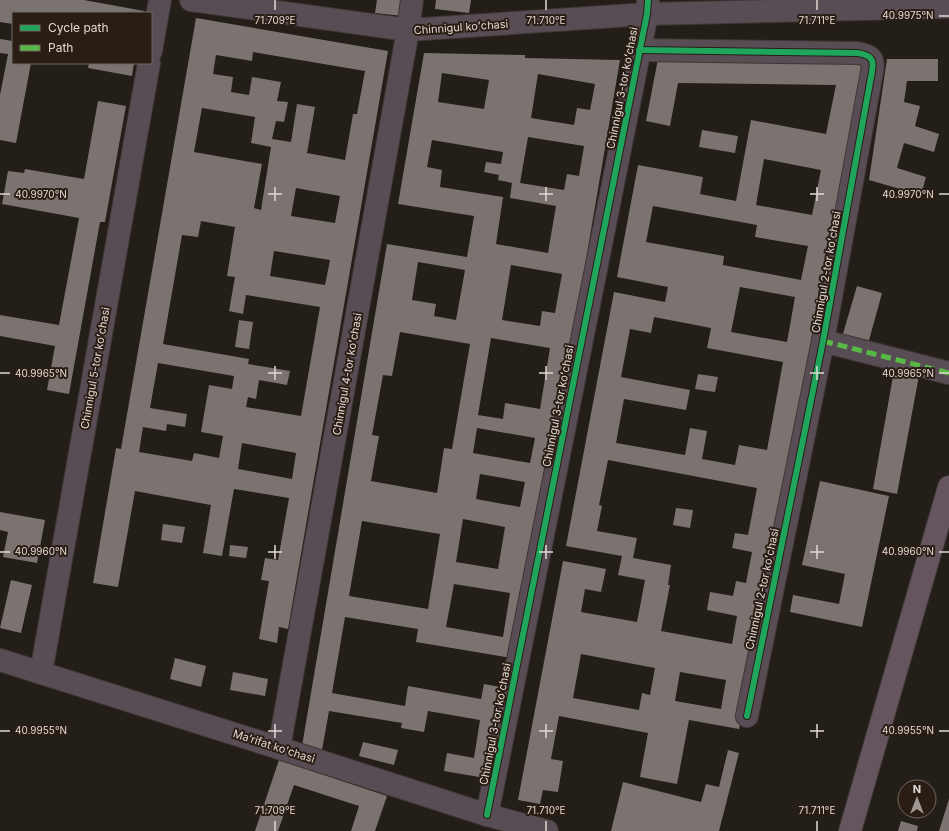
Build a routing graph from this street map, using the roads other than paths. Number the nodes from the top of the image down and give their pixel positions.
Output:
1 (160, 0) edge
2 (191, 0) edge
3 (412, 0) edge
4 (880, 4) edge
5 (648, 7) edge
6 (949, 7) edge
7 (408, 30) junction
8 (152, 46) edge
9 (639, 50) junction
10 (149, 64) edge
11 (824, 341) junction
12 (949, 373) edge
13 (949, 488) edge
14 (0, 660) edge
15 (41, 673) junction
16 (747, 716) dead end
17 (280, 748) junction
18 (487, 815) junction
19 (547, 831) edge
20 (850, 831) edge

1 - 8 street
2 - 7 street, Chinnigul koʻchasi
3 - 7 street, Chinnigul 4-tor koʻchasi
4 - 5 street, Chinnigul koʻchasi
4 - 6 street, Chinnigul koʻchasi
5 - 7 street, Chinnigul koʻchasi
5 - 9 street, Chinnigul 3-tor koʻchasi
7 - 17 street, Chinnigul 4-tor koʻchasi
9 - 11 street, Chinnigul 2-tor koʻchasi
9 - 18 street, Chinnigul 3-tor koʻchasi
10 - 15 street, Chinnigul 5-tor koʻchasi
11 - 12 street
11 - 16 street, Chinnigul 2-tor koʻchasi
13 - 20 main road
14 - 15 street, Maʼrifat ko'chasi
15 - 17 street, Maʼrifat ko'chasi
17 - 18 street, Maʼrifat ko'chasi
18 - 19 street, Maʼrifat ko'chasi

